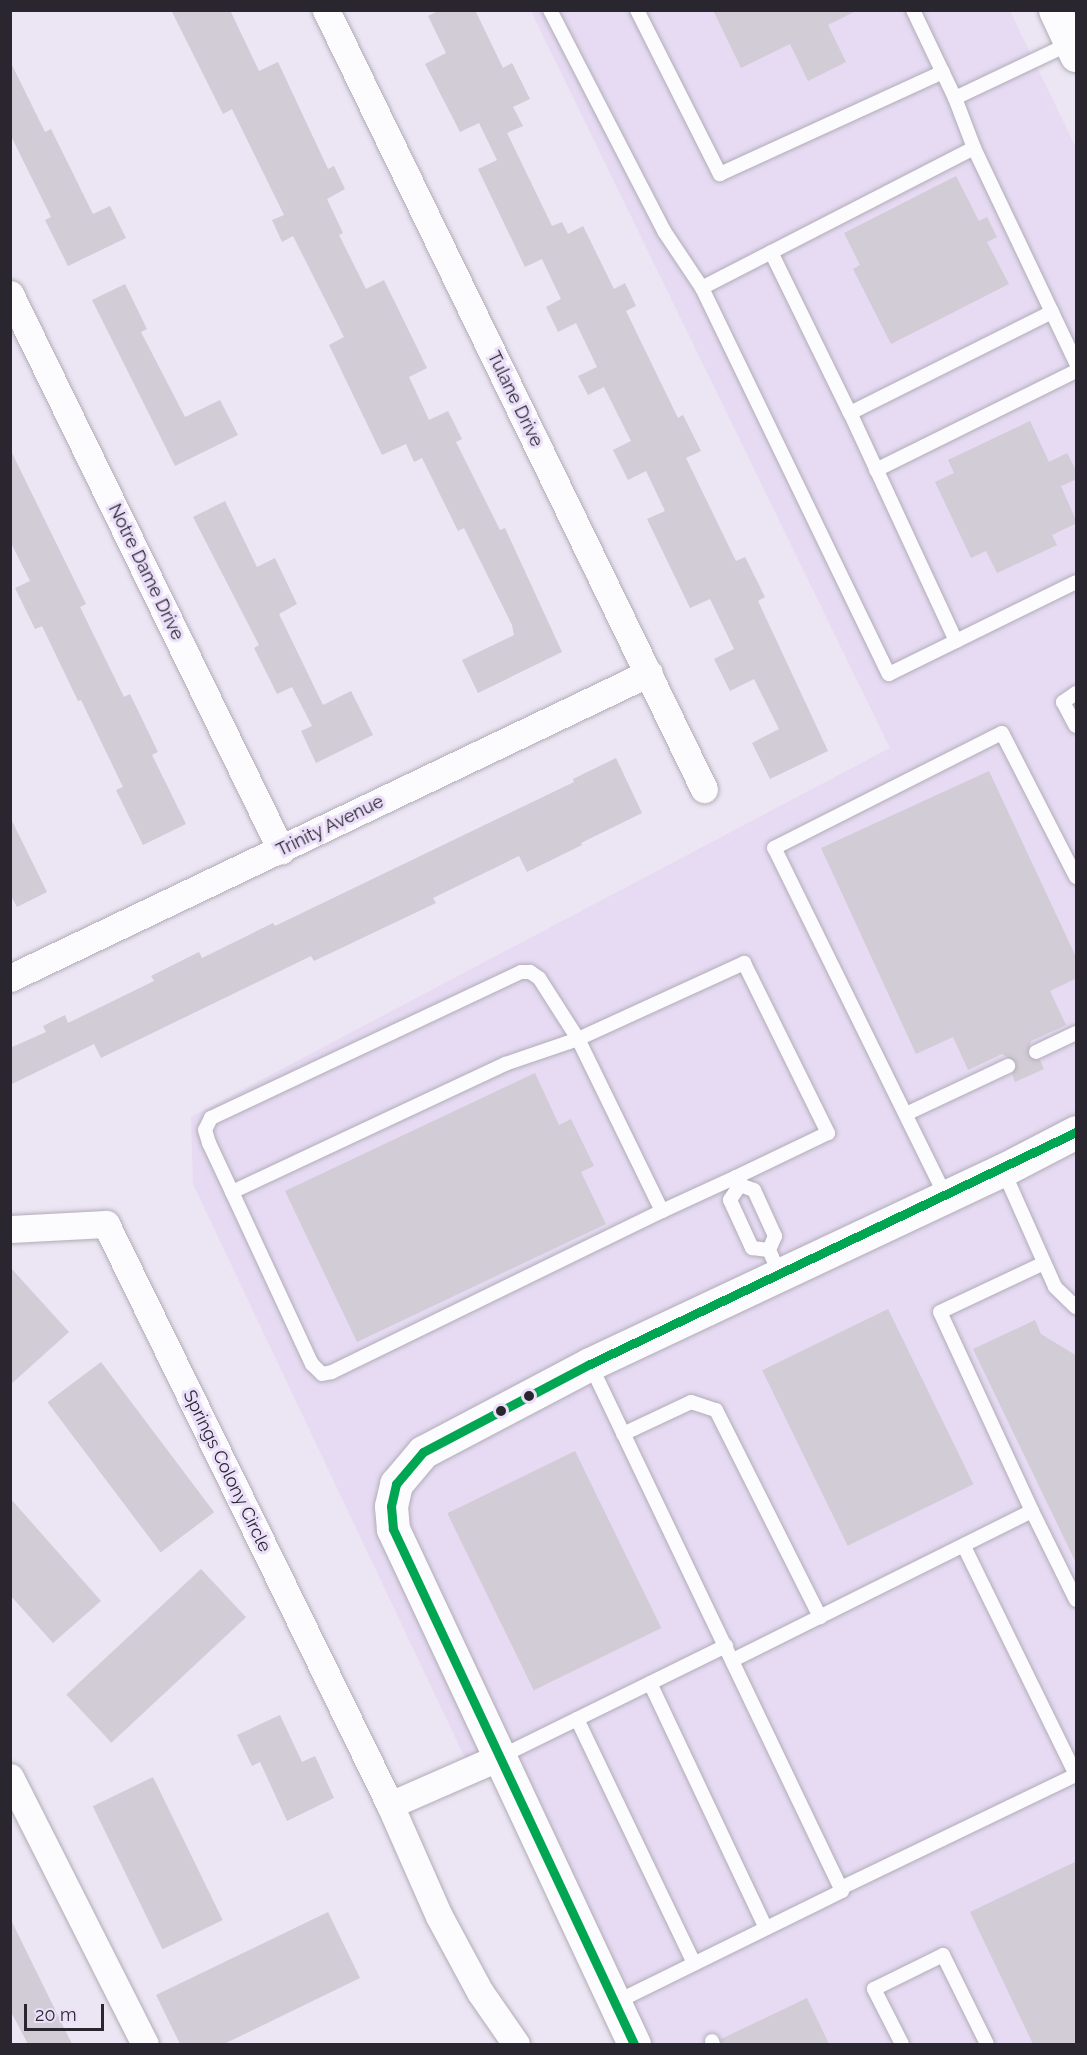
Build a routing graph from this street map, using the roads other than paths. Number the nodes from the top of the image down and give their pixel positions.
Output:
1 (326, 10) edge
2 (550, 10) edge
3 (637, 10) edge
4 (913, 10) edge
5 (1055, 10) edge
6 (1074, 49) edge
7 (943, 72) junction
8 (955, 98) junction
9 (974, 148) junction
10 (771, 252) junction
11 (702, 288) junction
12 (10, 294) edge
13 (1052, 312) junction
14 (1077, 363) edge
15 (1077, 371) edge
16 (850, 412) junction
17 (876, 470) junction
18 (1077, 582) edge
19 (956, 641) junction
20 (649, 673) junction
21 (1077, 693) edge
22 (1077, 726) edge
23 (704, 789) dead end
24 (281, 850) junction
25 (1077, 877) edge
26 (10, 978) edge
27 (1077, 1033) edge
28 (578, 1039) junction
29 (1036, 1052) dead end
30 (1008, 1066) dead end
31 (906, 1114) junction
32 (1077, 1132) edge
33 (1003, 1170) junction
34 (738, 1181) junction
35 (232, 1192) junction
36 (946, 1197) junction
37 (662, 1211) junction
38 (10, 1229) edge
39 (774, 1262) junction
40 (1044, 1263) junction
41 (1077, 1307) edge
42 (590, 1364) junction
43 (623, 1434) junction
44 (1032, 1510) junction
45 (964, 1546) junction
46 (1077, 1600) edge
47 (820, 1617) junction
48 (726, 1646) junction
49 (733, 1660) junction
50 (650, 1683) junction
51 (577, 1719) junction
52 (500, 1757) junction
53 (10, 1777) edge
54 (390, 1804) junction
55 (841, 1888) junction
56 (766, 1928) junction
57 (694, 1963) junction
58 (614, 2003) junction
59 (145, 2044) edge
60 (516, 2044) edge
61 (634, 2044) edge
62 (902, 2044) edge
63 (987, 2044) edge

1 - 20 street, Tulane Drive
2 - 11 lane
3 - 7 lane
4 - 7 lane
5 - 6 street
6 - 8 lane
7 - 8 lane
8 - 9 lane
9 - 10 lane
9 - 13 lane
10 - 11 lane
10 - 16 lane
11 - 19 lane
12 - 24 street, Notre Dame Drive
13 - 14 lane
13 - 16 lane
15 - 17 lane
16 - 17 lane
17 - 19 lane
18 - 19 lane
20 - 23 street, Tulane Drive
20 - 24 street, Trinity Avenue
21 - 22 lane
24 - 26 street, Trinity Avenue
25 - 31 lane
27 - 29 lane
28 - 34 lane
28 - 35 lane
28 - 35 lane
28 - 37 lane
30 - 31 lane
31 - 36 lane
32 - 33 street
33 - 36 street
33 - 40 lane
34 - 37 lane
34 - 39 lane
34 - 39 lane
35 - 37 lane
36 - 39 street
38 - 54 street, Springs Colony Circle
39 - 42 street
40 - 41 lane
40 - 44 lane
42 - 43 lane
42 - 52 street
43 - 47 lane
43 - 48 lane
44 - 45 lane
44 - 46 lane
45 - 47 lane
45 - 55 lane
47 - 49 lane
48 - 49 lane
48 - 50 lane
49 - 55 lane
50 - 51 lane
50 - 56 lane
51 - 52 lane
51 - 57 lane
52 - 54 street
52 - 58 street
53 - 59 street
54 - 60 street, Springs Colony Circle
55 - 56 lane
56 - 57 lane
57 - 58 lane
58 - 61 street
62 - 63 lane

